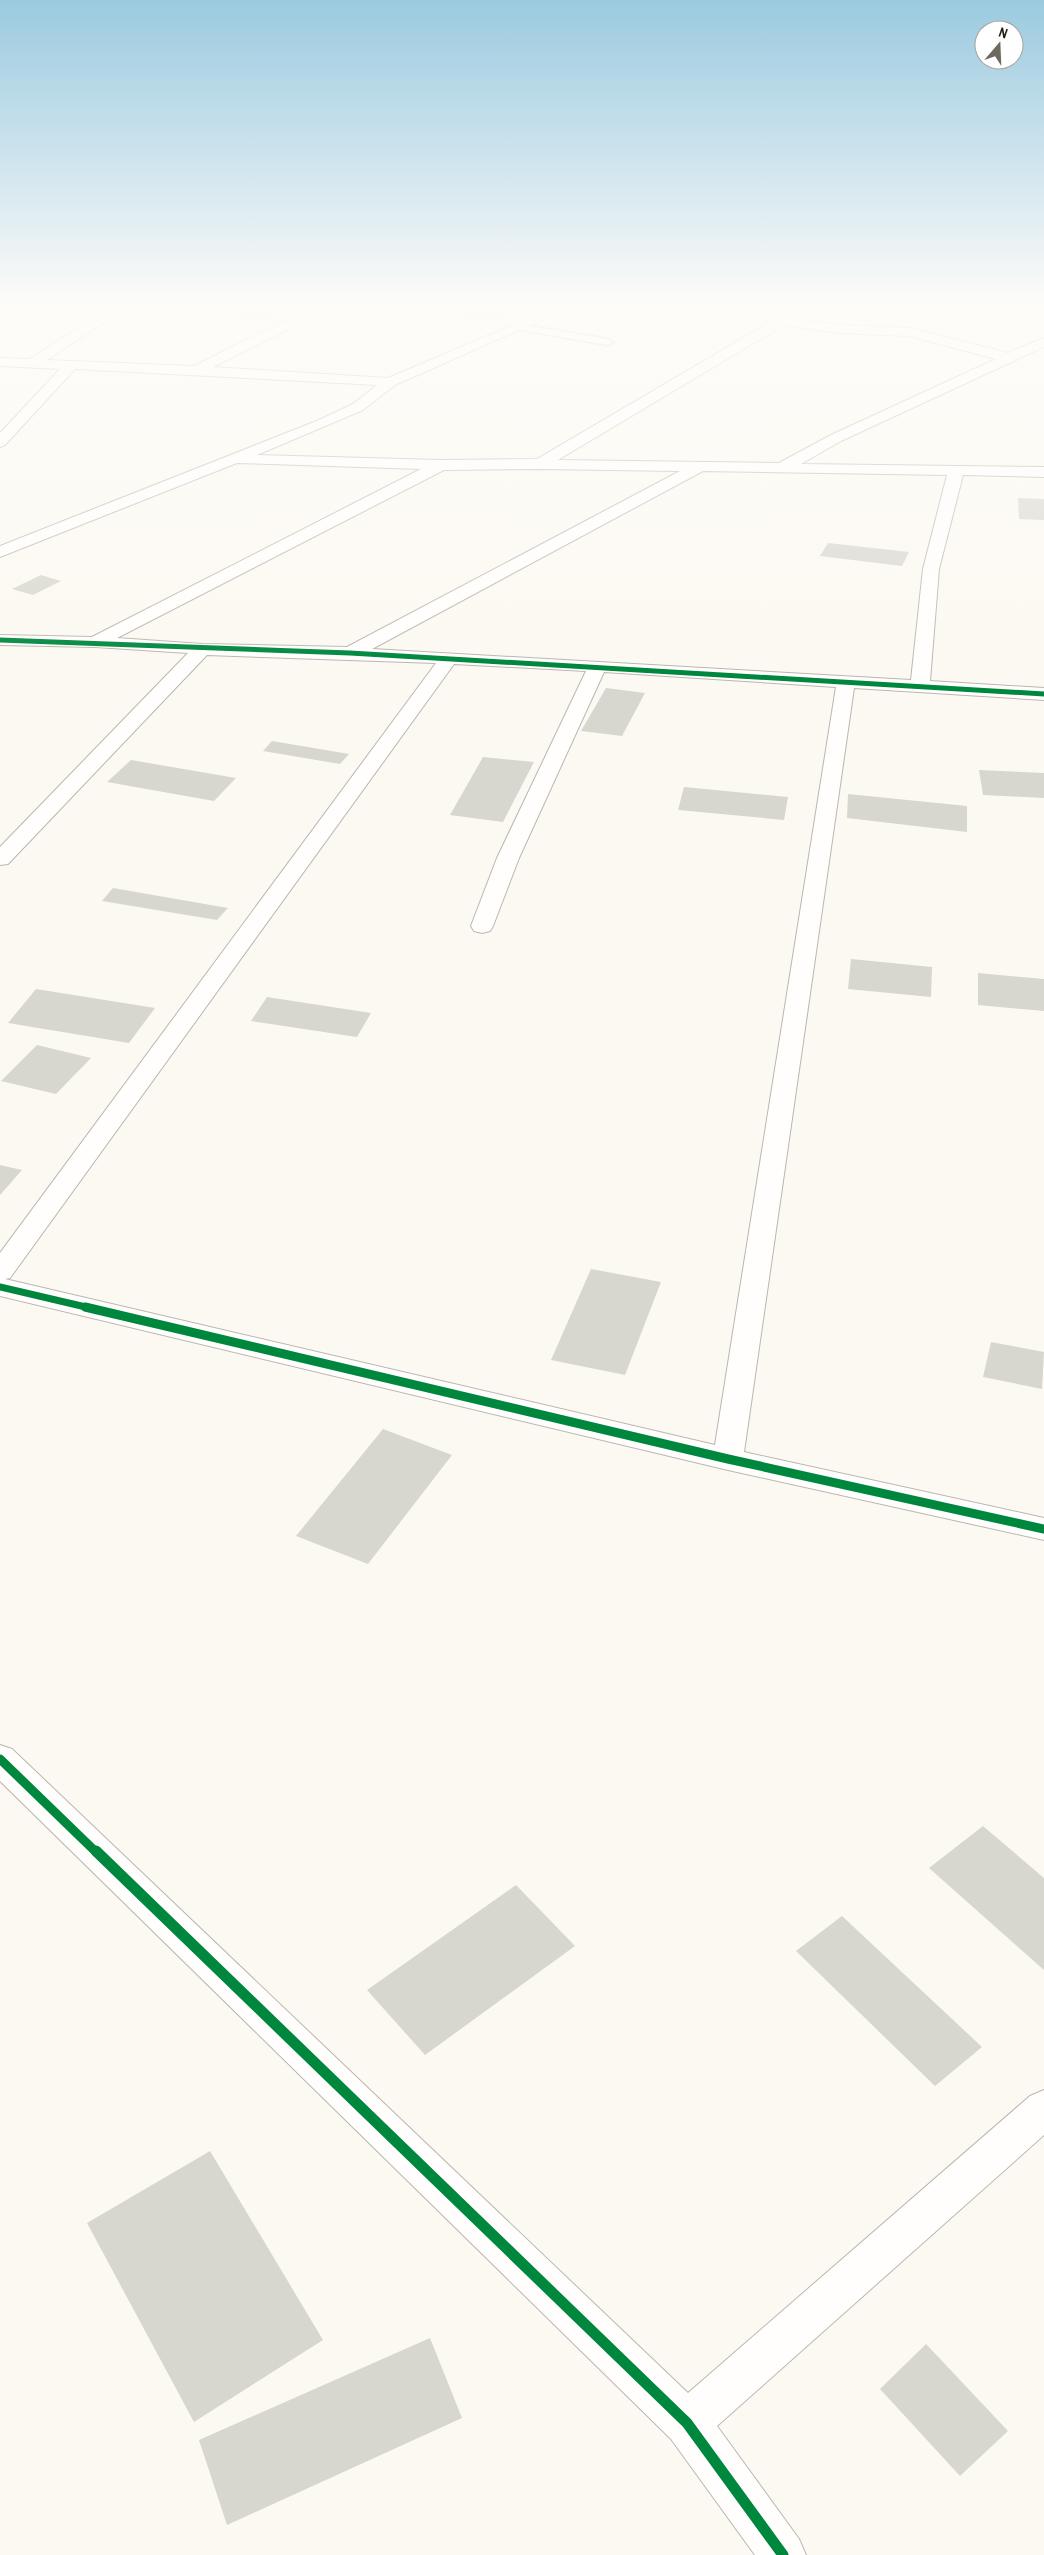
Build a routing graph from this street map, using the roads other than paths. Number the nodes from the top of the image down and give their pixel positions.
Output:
1 (15, 426) edge
2 (314, 426) edge
3 (602, 426) edge
4 (861, 426) edge
5 (0, 442) edge
6 (238, 459) junction
7 (540, 464) junction
8 (440, 465) junction
9 (701, 466) junction
10 (782, 468) junction
11 (956, 471) junction
12 (1044, 472) edge
13 (0, 552) edge
14 (0, 640) edge
15 (96, 642) junction
16 (202, 649) junction
17 (350, 653) junction
18 (448, 660) junction
19 (598, 666) junction
20 (846, 681) junction
21 (920, 687) junction
22 (1044, 694) edge
23 (0, 859) edge
24 (482, 926) dead end
25 (0, 1272) edge
26 (0, 1287) edge
27 (728, 1459) junction
28 (1044, 1529) edge
29 (0, 1759) edge
30 (1044, 2110) edge
31 (687, 2423) junction
32 (782, 2555) edge

1 - 5 street
2 - 6 street
3 - 7 street
4 - 10 street
6 - 8 street
6 - 13 street
7 - 8 street
7 - 9 street
8 - 15 street
9 - 10 street
9 - 17 street
10 - 11 street
11 - 12 street
11 - 21 street
14 - 15 street
15 - 16 street
16 - 17 street
16 - 23 street
17 - 18 street
18 - 19 street
18 - 25 street
19 - 20 street
19 - 24 street
20 - 21 street
20 - 27 street
21 - 22 street
26 - 27 street
27 - 28 street
29 - 31 street
30 - 31 street
31 - 32 street

